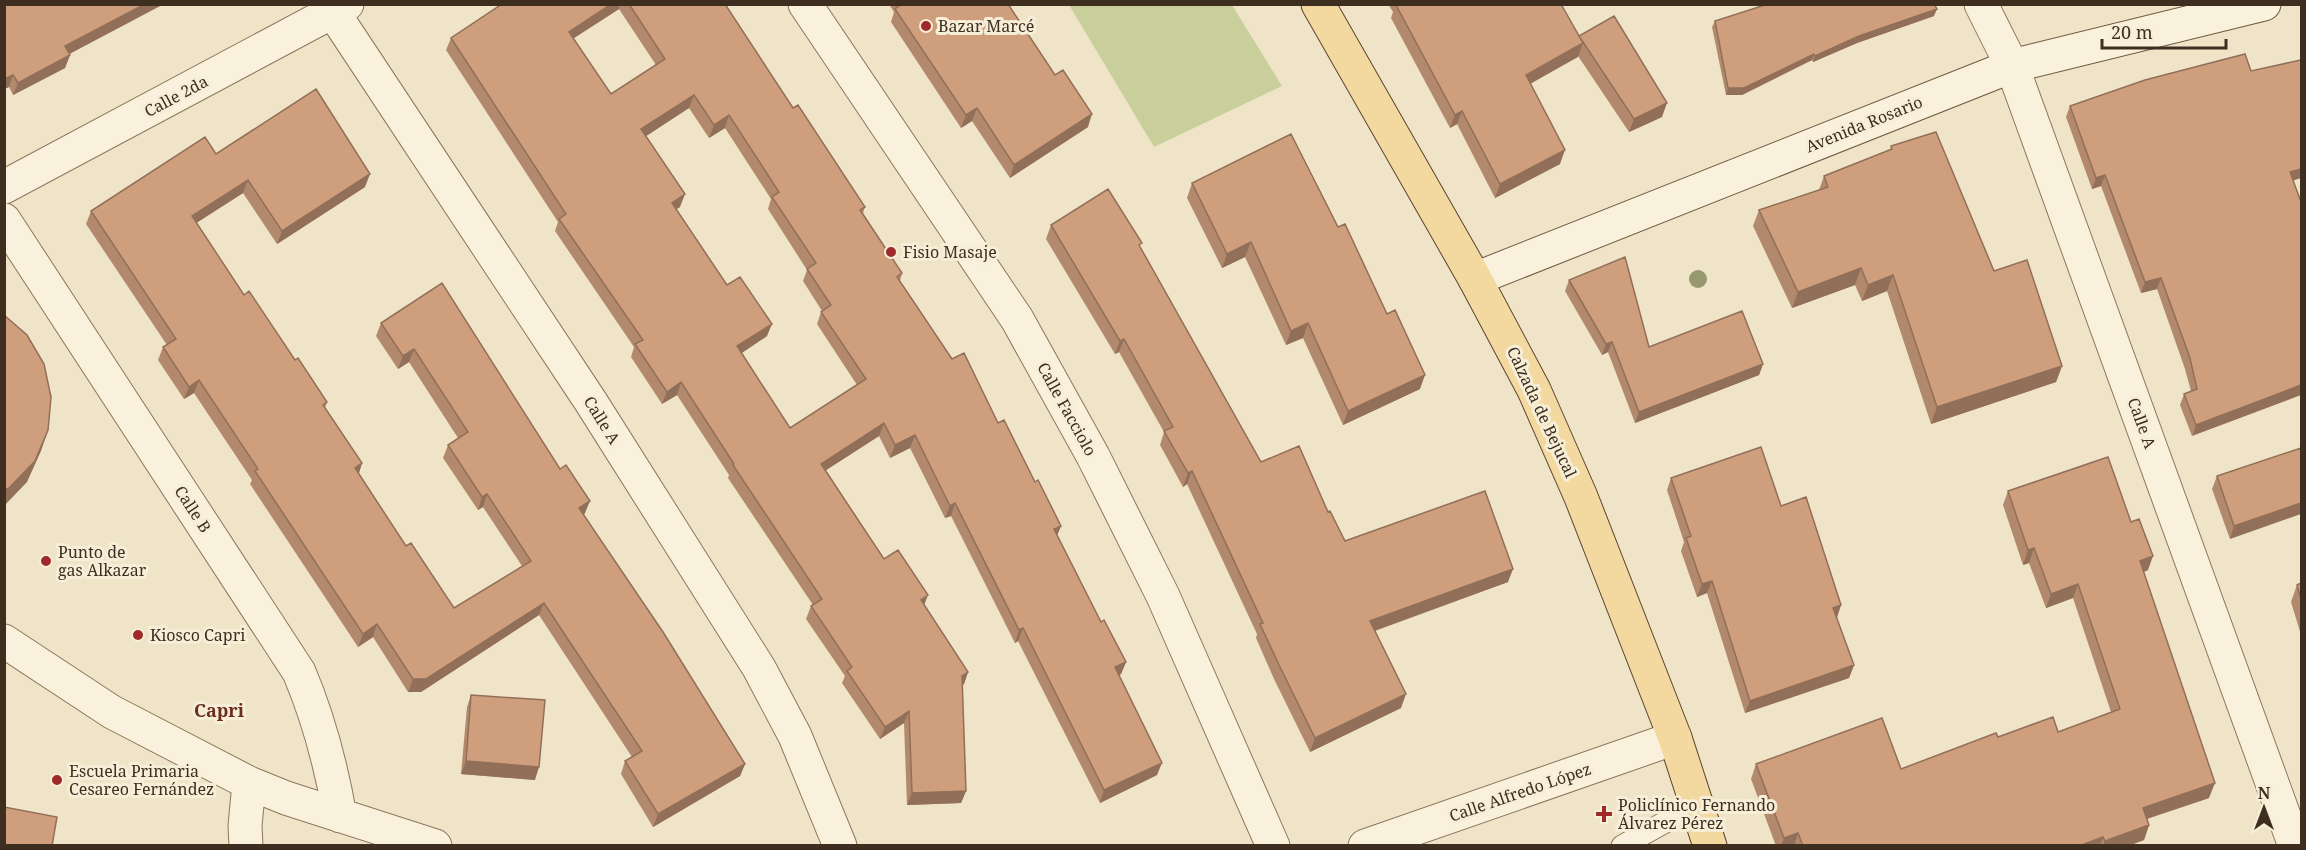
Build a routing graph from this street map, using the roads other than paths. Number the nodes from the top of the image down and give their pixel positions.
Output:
1 (805, 4) edge
2 (1318, 4) edge
3 (1981, 4) edge
4 (2264, 4) edge
5 (340, 8) edge
6 (2012, 66) junction
7 (4, 187) edge
8 (4, 220) edge
9 (1475, 279) junction
10 (4, 641) edge
11 (1675, 738) junction
12 (249, 783) junction
13 (1696, 805) junction
14 (340, 816) junction
15 (2290, 841) edge
16 (246, 846) edge
17 (435, 846) edge
18 (840, 846) edge
19 (1273, 846) edge
20 (1365, 846) edge
21 (1622, 846) edge
22 (1710, 846) edge

1 - 19 street, Calle Facciolo
2 - 9 main road, Calzada de Bejucal
3 - 6 street, Calle A
4 - 6 street, Avenida Rosario
5 - 7 street, Calle 2da
5 - 18 street, Calle A
6 - 9 street, Avenida Rosario
6 - 15 street, Calle A
8 - 14 street, Calle B
9 - 11 main road, Calzada de Bejucal
10 - 12 street
11 - 13 main road, Calzada de Bejucal
11 - 20 street, Calle Alfredo López
12 - 14 street
12 - 16 street
13 - 21 lane
13 - 22 main road, Calzada de Bejucal
14 - 17 street

